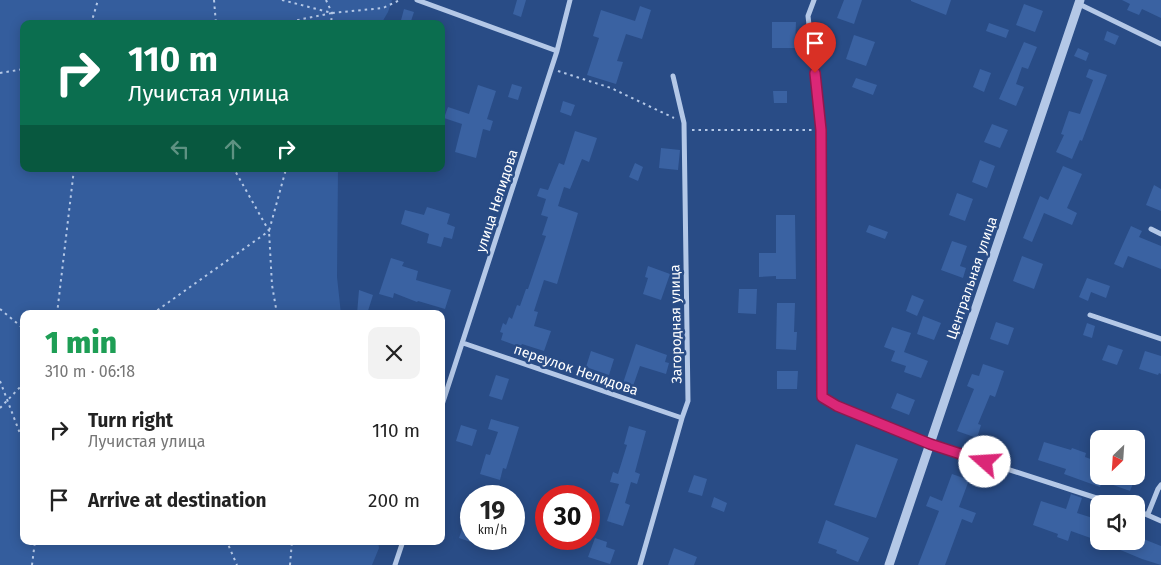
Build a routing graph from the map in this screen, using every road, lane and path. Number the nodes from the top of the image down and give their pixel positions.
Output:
1 (98, 0) edge
2 (214, 0) edge
3 (282, 0) edge
4 (326, 0) edge
5 (400, 0) edge
6 (416, 0) edge
7 (570, 0) edge
8 (814, 0) edge
9 (1079, 2) edge
10 (332, 13) junction
11 (92, 20) edge
12 (216, 20) edge
13 (298, 20) edge
14 (331, 20) edge
15 (1161, 44) edge
16 (557, 51) junction
17 (20, 70) edge
18 (0, 72) edge
19 (674, 76) dead end
20 (74, 172) edge
21 (236, 172) edge
22 (285, 172) edge
23 (1151, 229) dead end
24 (269, 231) junction
25 (1161, 234) edge
26 (0, 309) edge
27 (57, 310) edge
28 (158, 310) edge
29 (277, 310) edge
30 (1090, 315) dead end
31 (20, 326) edge
32 (1161, 339) edge
33 (463, 343) junction
34 (0, 381) edge
35 (20, 388) edge
36 (445, 396) edge
37 (7, 400) junction
38 (0, 408) edge
39 (682, 418) junction
40 (20, 434) edge
41 (930, 444) junction
42 (1161, 485) edge
43 (1090, 496) edge
44 (1145, 513) edge
45 (1148, 514) junction
46 (1161, 520) edge
47 (34, 545) edge
48 (228, 545) edge
49 (292, 545) edge
50 (402, 545) edge
51 (32, 565) edge
52 (237, 565) edge
53 (290, 565) edge
54 (395, 565) edge
55 (640, 565) edge
56 (889, 565) edge

1 - 11 path
2 - 12 path
3 - 10 path
4 - 10 path
5 - 10 path
6 - 16 street
7 - 16 street, улица Нелидова
8 - 41 street
9 - 15 street
9 - 41 street, Центральная улица
10 - 13 path
10 - 14 path
16 - 33 street, улица Нелидова
17 - 18 path
19 - 39 street, Загородная улица
20 - 27 path
21 - 24 path
22 - 24 path
23 - 25 street
24 - 28 path
24 - 29 path
26 - 31 path
30 - 32 street
33 - 36 street, улица Нелидова
33 - 39 street, переулок Нелидова
34 - 37 path
35 - 37 path
37 - 38 path
37 - 40 path
39 - 55 street, Загородная улица
41 - 43 street
41 - 56 street, Центральная улица
42 - 45 street
44 - 45 street
45 - 46 street
47 - 51 path
48 - 52 path
49 - 53 path
50 - 54 street

